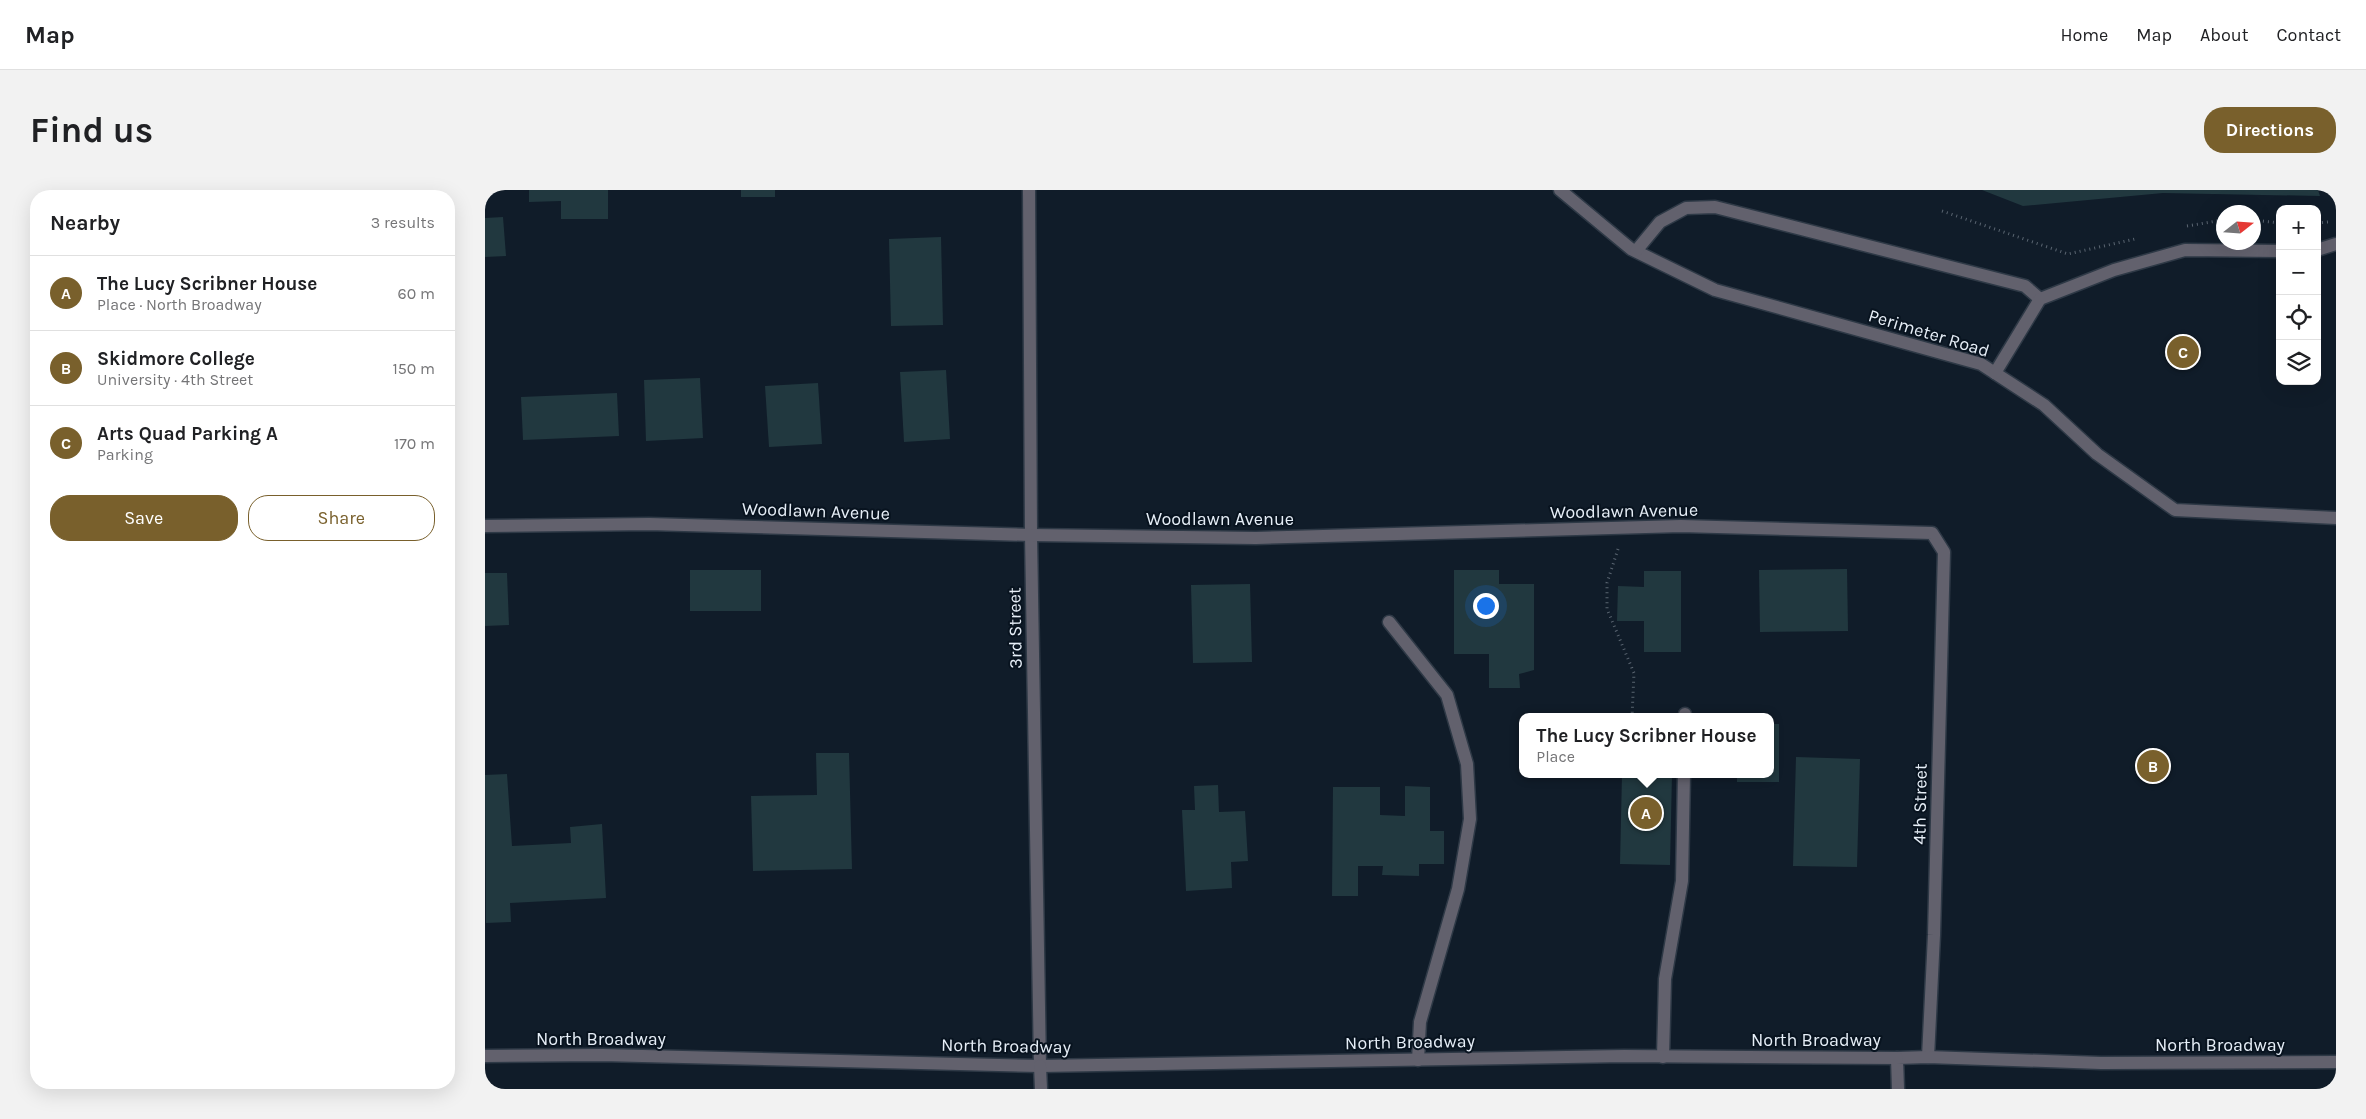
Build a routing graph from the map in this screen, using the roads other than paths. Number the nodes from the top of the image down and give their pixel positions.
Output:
1 (1029, 190) edge
2 (1560, 190) edge
3 (2336, 244) edge
4 (2321, 249) edge
5 (2276, 250) edge
6 (1636, 251) junction
7 (2040, 299) junction
8 (1995, 373) junction
9 (2336, 518) edge
10 (485, 526) edge
11 (1031, 535) junction
12 (1944, 552) joint
13 (1389, 622) dead end
14 (1684, 778) edge
15 (485, 1056) edge
16 (1663, 1057) junction
17 (1928, 1057) junction
18 (1897, 1058) junction
19 (1418, 1060) junction
20 (2336, 1062) edge
21 (1040, 1066) junction
22 (1041, 1089) edge
23 (1898, 1089) edge

1 - 11 street, 3rd Street
2 - 6 street, Perimeter Road
3 - 4 street
5 - 7 street
6 - 7 street
6 - 8 street, Perimeter Road
7 - 8 street
8 - 9 street, Perimeter Road
10 - 11 street, Woodlawn Avenue
11 - 12 street, Woodlawn Avenue
11 - 21 street, 3rd Street
12 - 17 street, 4th Street
13 - 19 street
14 - 16 street
15 - 21 street, North Broadway
16 - 18 street, North Broadway
16 - 19 street, North Broadway
17 - 18 street, North Broadway
17 - 20 street, North Broadway
18 - 23 street
19 - 21 street, North Broadway
21 - 22 street, 3rd Street

